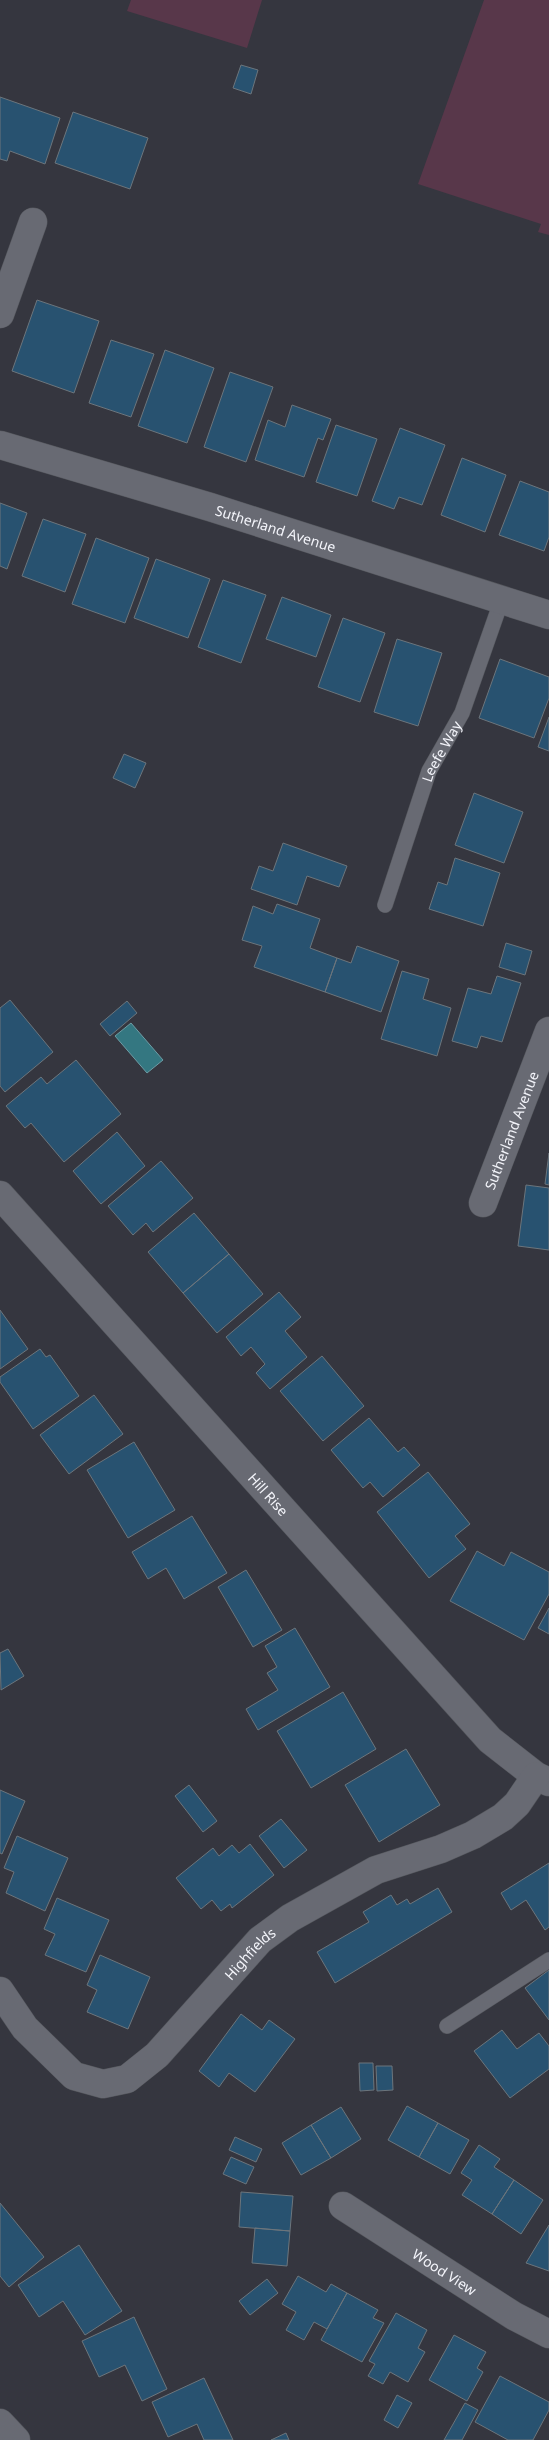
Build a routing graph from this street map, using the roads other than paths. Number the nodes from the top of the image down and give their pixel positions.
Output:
1 (32, 222) dead end
2 (0, 314) edge
3 (0, 445) edge
4 (502, 600) junction
5 (549, 615) edge
6 (385, 906) dead end
7 (549, 1031) edge
8 (0, 1195) edge
9 (483, 1203) dead end
10 (543, 1779) edge
11 (549, 1960) edge
12 (0, 1991) edge
13 (447, 2026) dead end
14 (343, 2206) dead end
15 (549, 2334) edge
16 (0, 2423) edge
17 (16, 2440) edge

1 - 2 street
3 - 4 street, Sutherland Avenue
4 - 5 street, Sutherland Avenue
4 - 6 lane, Leefe Way
7 - 9 street, Sutherland Avenue
8 - 10 street, Hill Rise
10 - 12 street, Highfields
11 - 13 lane
14 - 15 street, Wood View
16 - 17 street

